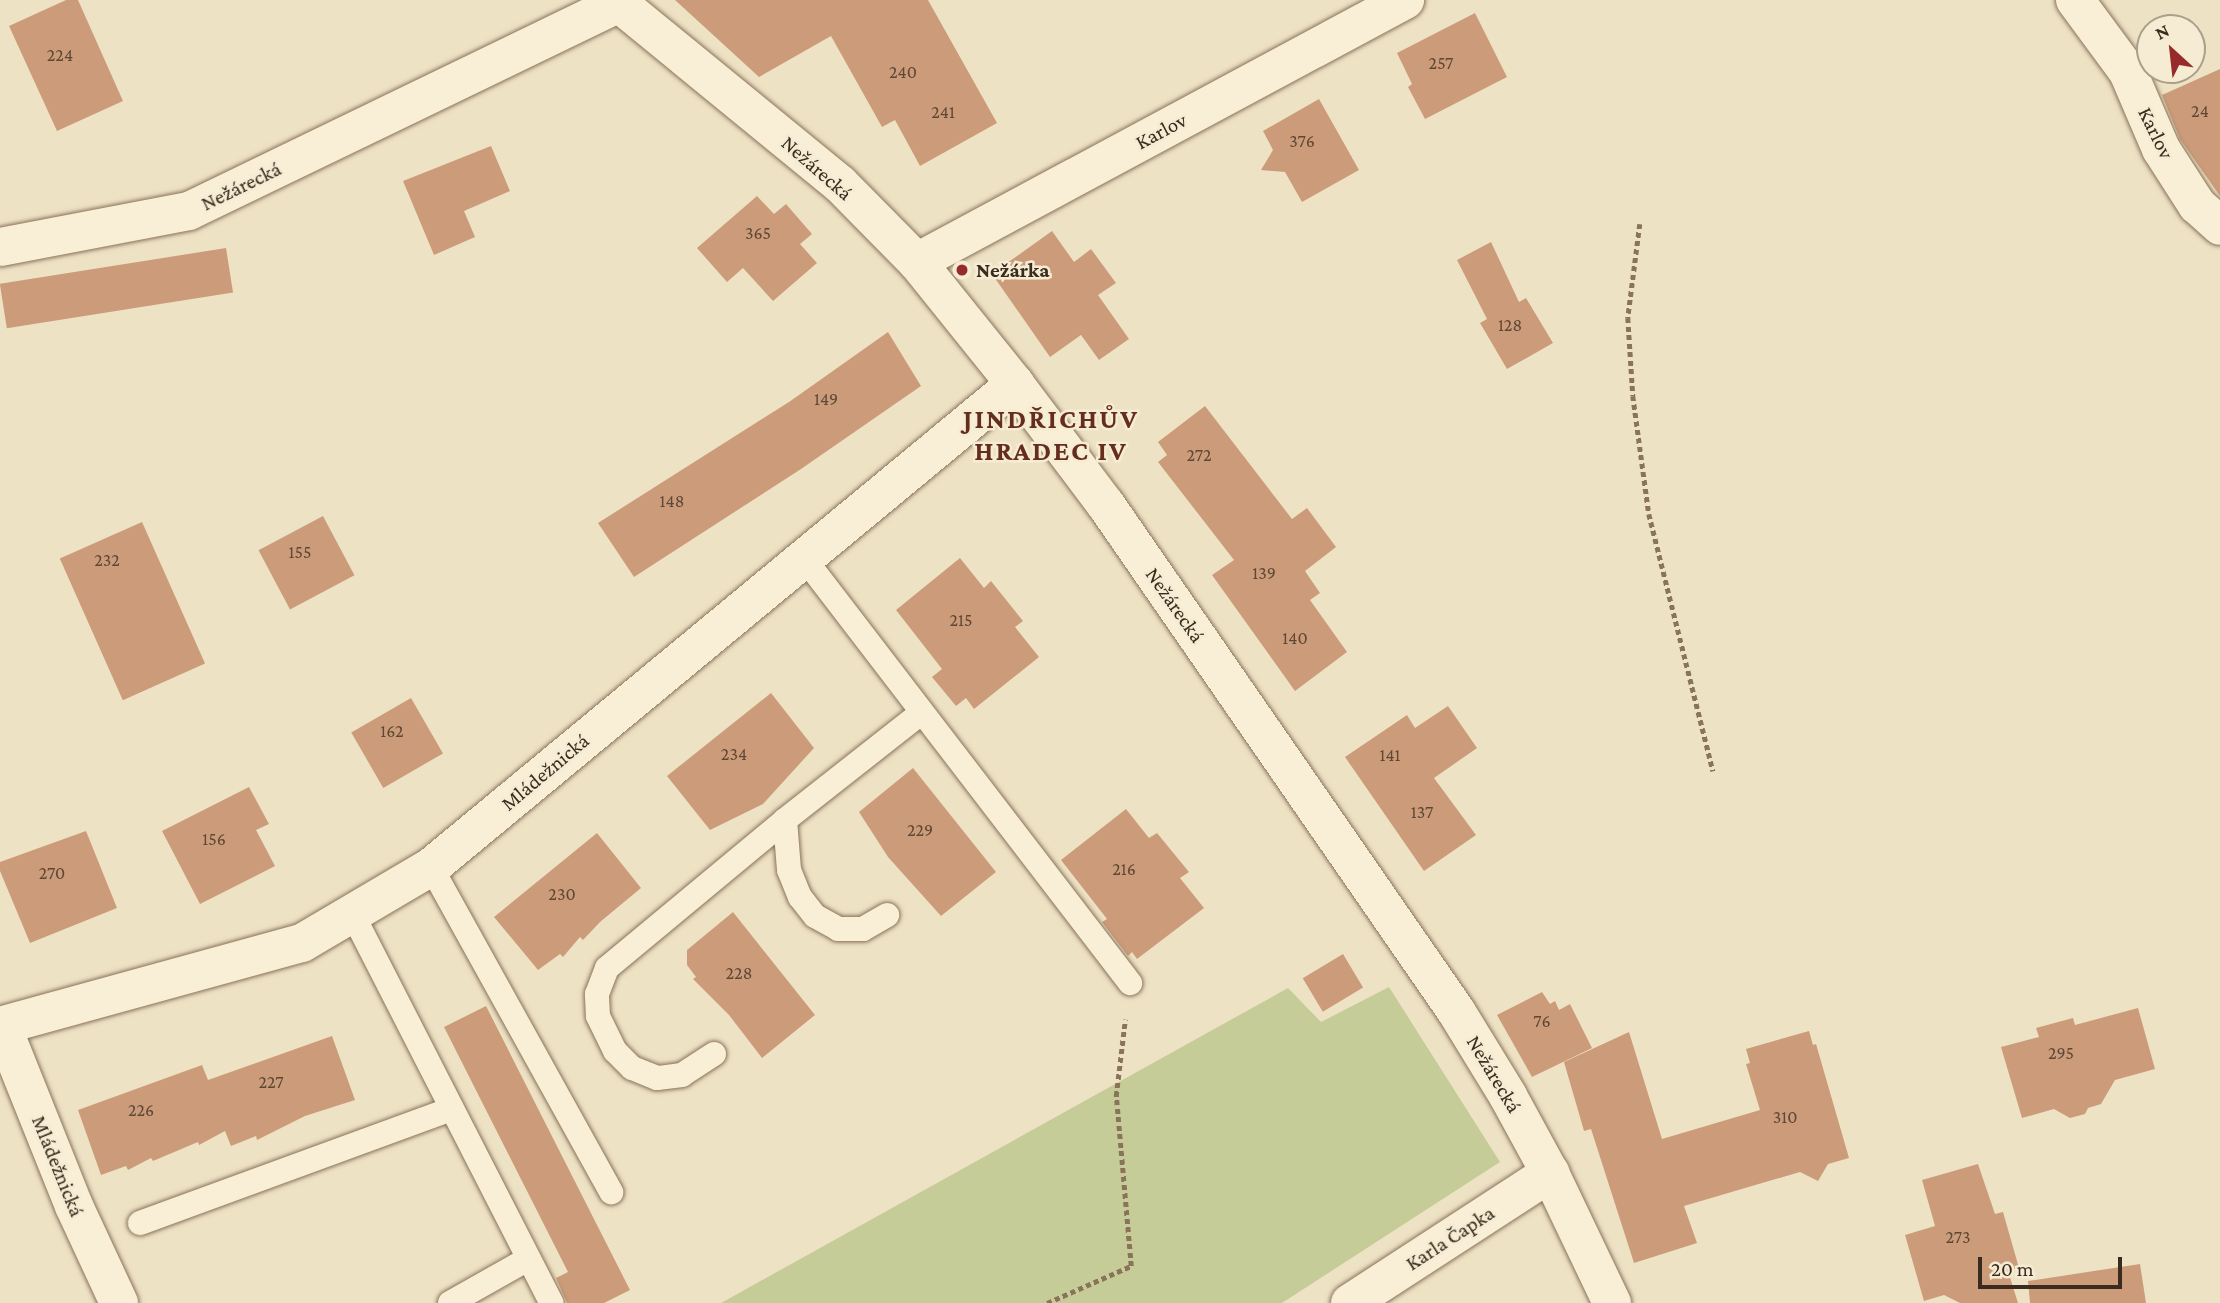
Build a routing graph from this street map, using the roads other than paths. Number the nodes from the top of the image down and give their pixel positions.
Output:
1 (1405, 0) edge
2 (2075, 0) edge
3 (617, 2) edge
4 (2220, 226) edge
5 (0, 247) edge
6 (918, 262) junction
7 (1015, 384) junction
8 (804, 558) junction
9 (921, 713) junction
10 (785, 820) junction
11 (431, 867) junction
12 (352, 913) junction
13 (887, 915) dead end
14 (1130, 983) road end
15 (1, 1026) edge
16 (714, 1054) dead end
17 (452, 1109) junction
18 (1550, 1173) junction
19 (611, 1192) dead end
20 (141, 1223) dead end
21 (528, 1259) junction
22 (119, 1303) edge
23 (450, 1303) edge
24 (552, 1303) edge
25 (1350, 1303) edge
26 (1612, 1303) edge

1 - 6 street, Karlov
2 - 4 street, Karlov
3 - 5 street, Nežárecká
3 - 6 street, Nežárecká
6 - 7 street, Nežárecká
7 - 8 street, Mládežnická
7 - 18 street, Nežárecká
8 - 9 lane
8 - 11 street, Mládežnická
9 - 10 lane
9 - 14 lane
10 - 13 lane
10 - 16 lane
11 - 12 street, Mládežnická
11 - 19 lane
12 - 15 street, Mládežnická
12 - 17 lane
15 - 22 street, Mládežnická
17 - 20 lane
17 - 21 lane
18 - 25 street, Karla Čapka
18 - 26 street, Nežárecká
21 - 23 lane
21 - 24 lane

